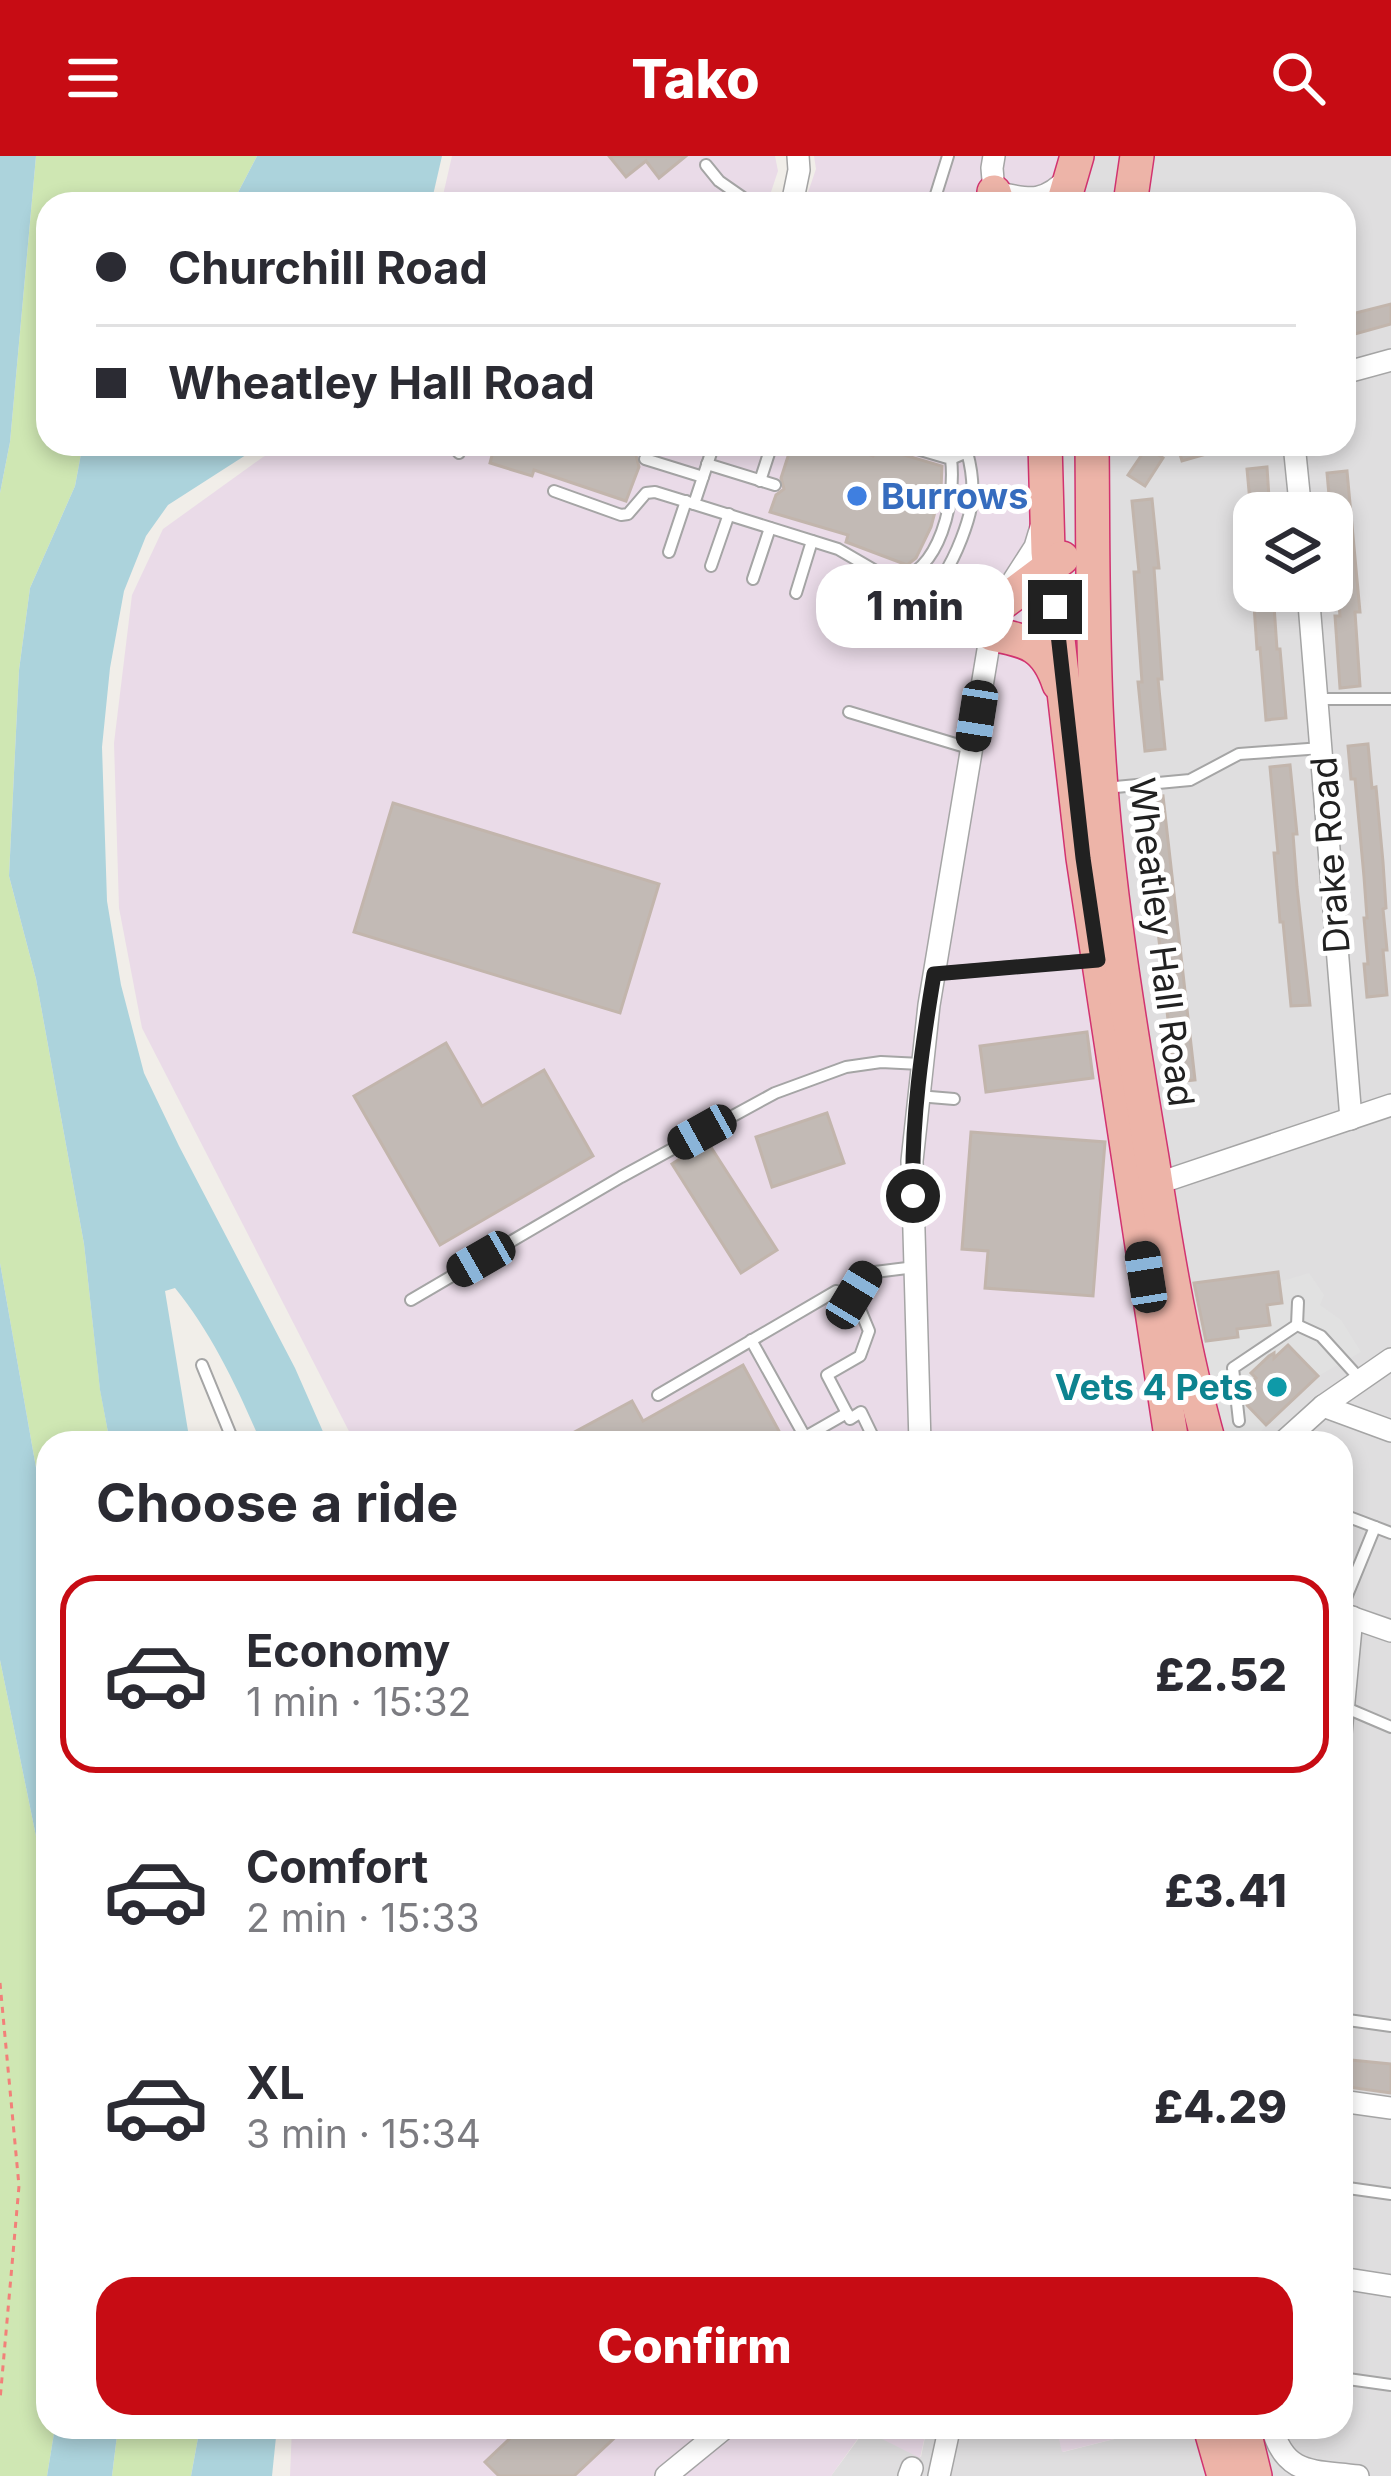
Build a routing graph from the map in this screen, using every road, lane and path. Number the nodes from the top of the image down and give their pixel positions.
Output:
1 (798, 156) edge
2 (948, 156) edge
3 (994, 156) edge
4 (1136, 160) edge
5 (706, 165) dead end
6 (734, 192) edge
7 (794, 192) edge
8 (937, 192) edge
9 (1002, 192) edge
10 (1124, 192) edge
11 (1132, 192) edge
12 (1391, 360) edge
13 (1356, 370) edge
14 (708, 456) edge
15 (768, 456) edge
16 (945, 456) edge
17 (968, 456) edge
18 (1045, 456) edge
19 (1091, 456) edge
20 (1092, 456) edge
21 (1295, 456) edge
22 (645, 459) dead end
23 (705, 470) junction
24 (760, 481) junction
25 (775, 485) dead end
26 (554, 491) dead end
27 (1299, 492) edge
28 (1046, 497) junction
29 (690, 502) junction
30 (728, 514) junction
31 (770, 528) junction
32 (812, 541) junction
33 (669, 552) dead end
34 (711, 566) dead end
35 (1051, 569) junction
36 (753, 579) dead end
37 (893, 581) junction
38 (796, 593) dead end
39 (1310, 612) edge
40 (997, 619) junction
41 (1318, 699) junction
42 (1391, 699) edge
43 (1066, 708) junction
44 (849, 712) dead end
45 (1322, 748) junction
46 (972, 749) junction
47 (1102, 789) junction
48 (1098, 960) junction
49 (934, 974) junction
50 (921, 1064) junction
51 (918, 1096) junction
52 (954, 1100) dead end
53 (1391, 1105) edge
54 (1351, 1119) junction
55 (1156, 1184) junction
56 (915, 1267) junction
57 (854, 1295) junction
58 (411, 1300) dead end
59 (1298, 1301) dead end
60 (1297, 1325) junction
61 (751, 1340) junction
62 (1391, 1359) edge
63 (202, 1365) dead end
64 (1360, 1378) junction
65 (658, 1395) dead end
66 (1323, 1406) junction
67 (847, 1413) junction
68 (1239, 1421) dead end
69 (228, 1431) edge
70 (796, 1431) edge
71 (816, 1431) edge
72 (870, 1431) edge
73 (920, 1431) edge
74 (1170, 1431) edge
75 (1206, 1431) edge
76 (1295, 1431) edge
77 (1391, 1431) edge
78 (1353, 1519) edge
79 (1375, 1527) junction
80 (1391, 1533) edge
81 (1353, 1591) edge
82 (1353, 1617) edge
83 (1391, 1631) edge
84 (1353, 1718) edge
85 (1391, 1727) edge
86 (0, 1983) edge
87 (1391, 2015) edge
88 (1353, 2021) edge
89 (1390, 2026) edge
90 (1353, 2103) edge
91 (1391, 2108) edge
92 (1353, 2189) edge
93 (1391, 2194) edge
94 (1353, 2280) edge
95 (1391, 2286) edge
96 (1353, 2380) edge
97 (1391, 2385) edge
98 (0, 2400) edge
99 (712, 2439) edge
100 (947, 2439) edge
101 (1213, 2439) edge
102 (1246, 2439) edge
103 (1275, 2439) edge
104 (667, 2476) edge
105 (939, 2476) edge
106 (1224, 2476) edge
107 (1255, 2476) edge
108 (1358, 2476) edge

1 - 7 street
2 - 8 lane
3 - 9 street
4 - 10 highway
4 - 11 highway
5 - 6 lane
12 - 13 street
14 - 23 lane
15 - 24 lane
16 - 37 lane
17 - 37 lane
18 - 28 highway, Wheatley Hall Road
19 - 35 highway
20 - 47 highway, Wheatley Hall Road
21 - 27 street
22 - 23 lane
23 - 24 lane
23 - 29 lane
24 - 25 lane
26 - 29 lane
28 - 35 highway, Wheatley Hall Road
28 - 40 street
29 - 30 lane
29 - 33 lane
30 - 31 lane
30 - 34 lane
31 - 32 lane
31 - 36 lane
32 - 37 lane
32 - 38 lane
35 - 40 highway
35 - 43 highway, Wheatley Hall Road
39 - 41 street, Drake Road
40 - 43 highway
40 - 46 street
41 - 42 lane
41 - 45 street, Drake Road
43 - 48 highway, Wheatley Hall Road
44 - 46 lane
45 - 47 lane
45 - 54 street, Drake Road
46 - 49 street
47 - 55 highway, Wheatley Hall Road
48 - 49 lane
48 - 74 highway, Wheatley Hall Road
49 - 50 street
50 - 51 street
50 - 58 lane
51 - 52 lane
51 - 56 street
53 - 54 street
54 - 55 street
55 - 75 highway, Wheatley Hall Road
56 - 57 lane
56 - 73 street
57 - 61 lane
57 - 67 lane
59 - 60 lane
60 - 64 lane
60 - 68 lane
61 - 65 lane
61 - 70 lane
62 - 64 street
63 - 69 lane
64 - 66 street
66 - 76 street
66 - 77 street
67 - 71 lane
67 - 72 lane
78 - 79 lane
79 - 80 lane
79 - 81 lane
82 - 83 street
84 - 85 lane
86 - 98 path
87 - 89 lane
88 - 89 lane
90 - 91 street
92 - 93 lane
94 - 95 street
96 - 97 lane
99 - 104 street
100 - 105 street
101 - 106 highway
102 - 107 highway
103 - 108 street

